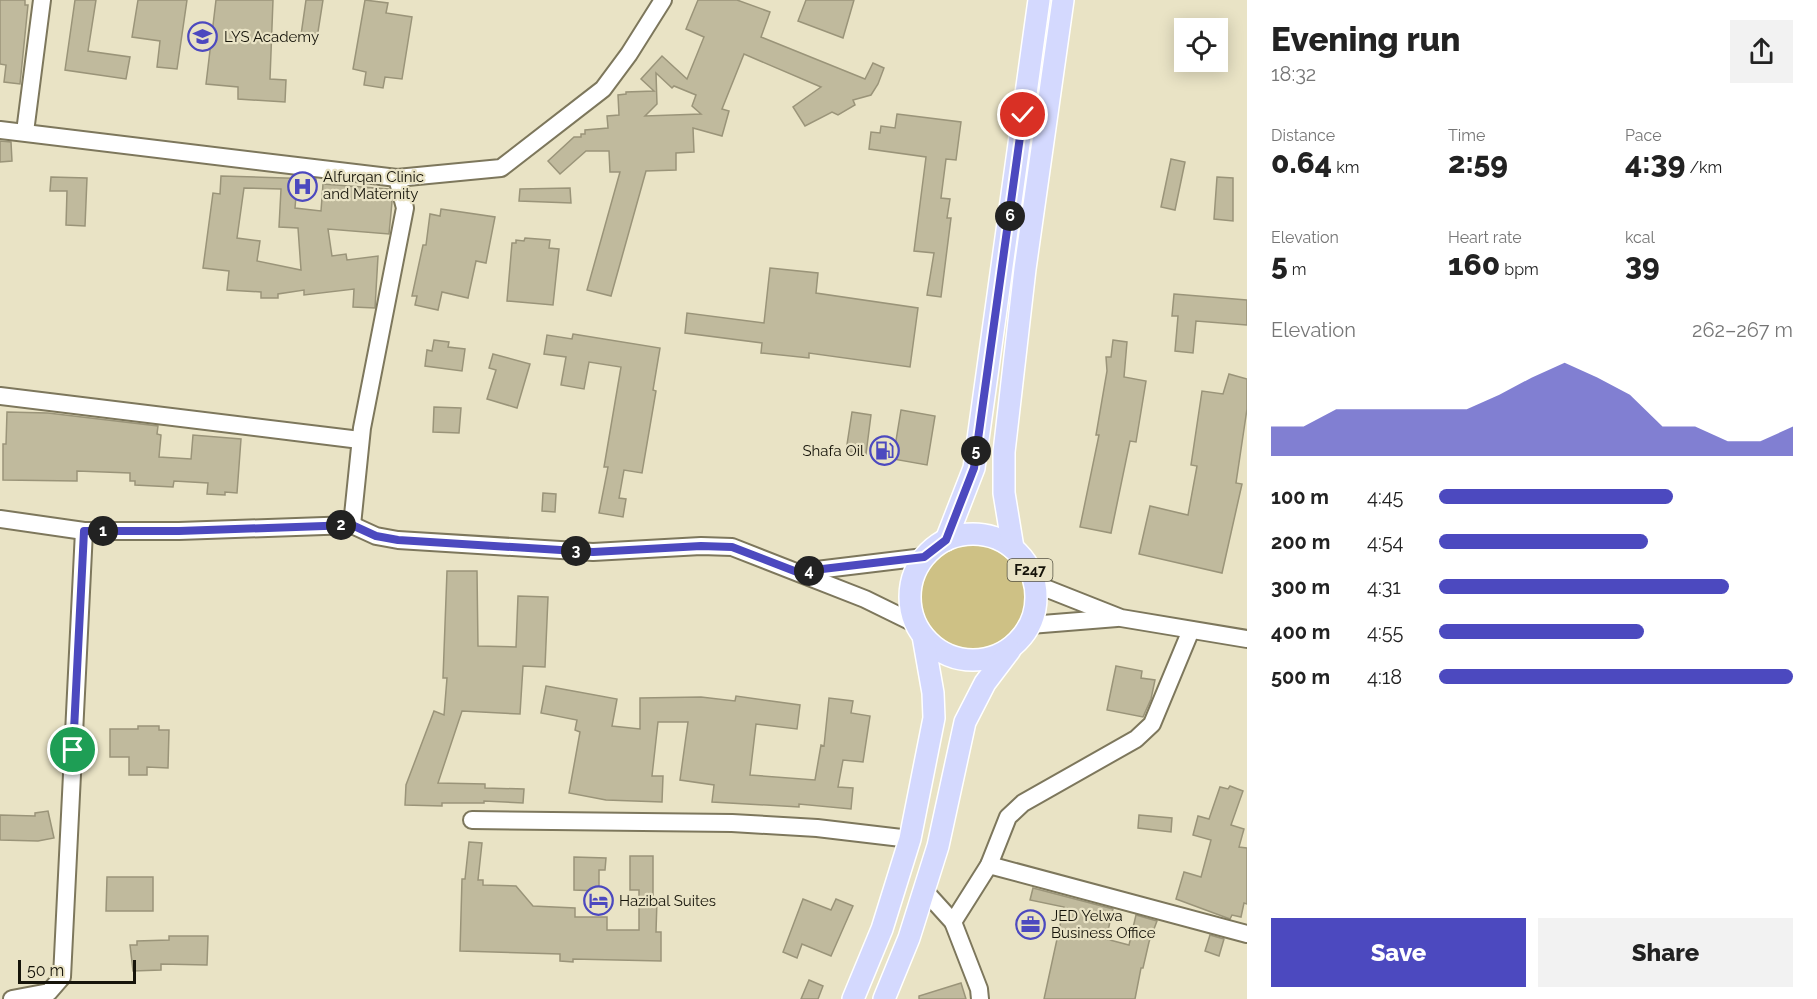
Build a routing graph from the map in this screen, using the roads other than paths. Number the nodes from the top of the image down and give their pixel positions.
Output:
1 (42, 0) edge
2 (663, 0) edge
3 (1039, 0) edge
4 (1063, 0) edge
5 (0, 130) edge
6 (25, 132) junction
7 (397, 178) junction
8 (0, 396) edge
9 (360, 440) junction
10 (0, 519) edge
11 (352, 525) junction
12 (84, 531) junction
13 (946, 540) junction
14 (1013, 548) junction
15 (924, 557) junction
16 (797, 572) junction
17 (1035, 584) junction
18 (1121, 618) junction
19 (1029, 625) junction
20 (919, 630) junction
21 (1191, 630) junction
22 (1247, 639) edge
23 (1012, 647) junction
24 (472, 820) dead end
25 (910, 839) junction
26 (988, 865) junction
27 (924, 890) junction
28 (953, 922) junction
29 (1247, 934) edge
30 (12, 999) edge
31 (853, 999) edge
32 (884, 999) edge
33 (980, 999) edge

1 - 6 street
2 - 7 street
3 - 13 main road
4 - 14 main road, F247
5 - 6 street
6 - 7 street
7 - 9 street
8 - 9 street
9 - 11 street
10 - 12 street
11 - 12 street
11 - 16 street
12 - 30 street
13 - 14 main road, F247
13 - 15 main road, F247
14 - 17 main road, F247
15 - 16 street
15 - 20 main road, F247
16 - 20 street
17 - 18 street
17 - 19 main road, F247
18 - 19 street
18 - 21 street
19 - 23 main road, F247
20 - 23 main road
20 - 25 main road, F247
21 - 22 street
21 - 26 street
23 - 27 main road, F247
24 - 25 street
25 - 31 main road, F247
26 - 28 street
26 - 29 street
27 - 28 street
27 - 32 main road, F247
28 - 33 street

